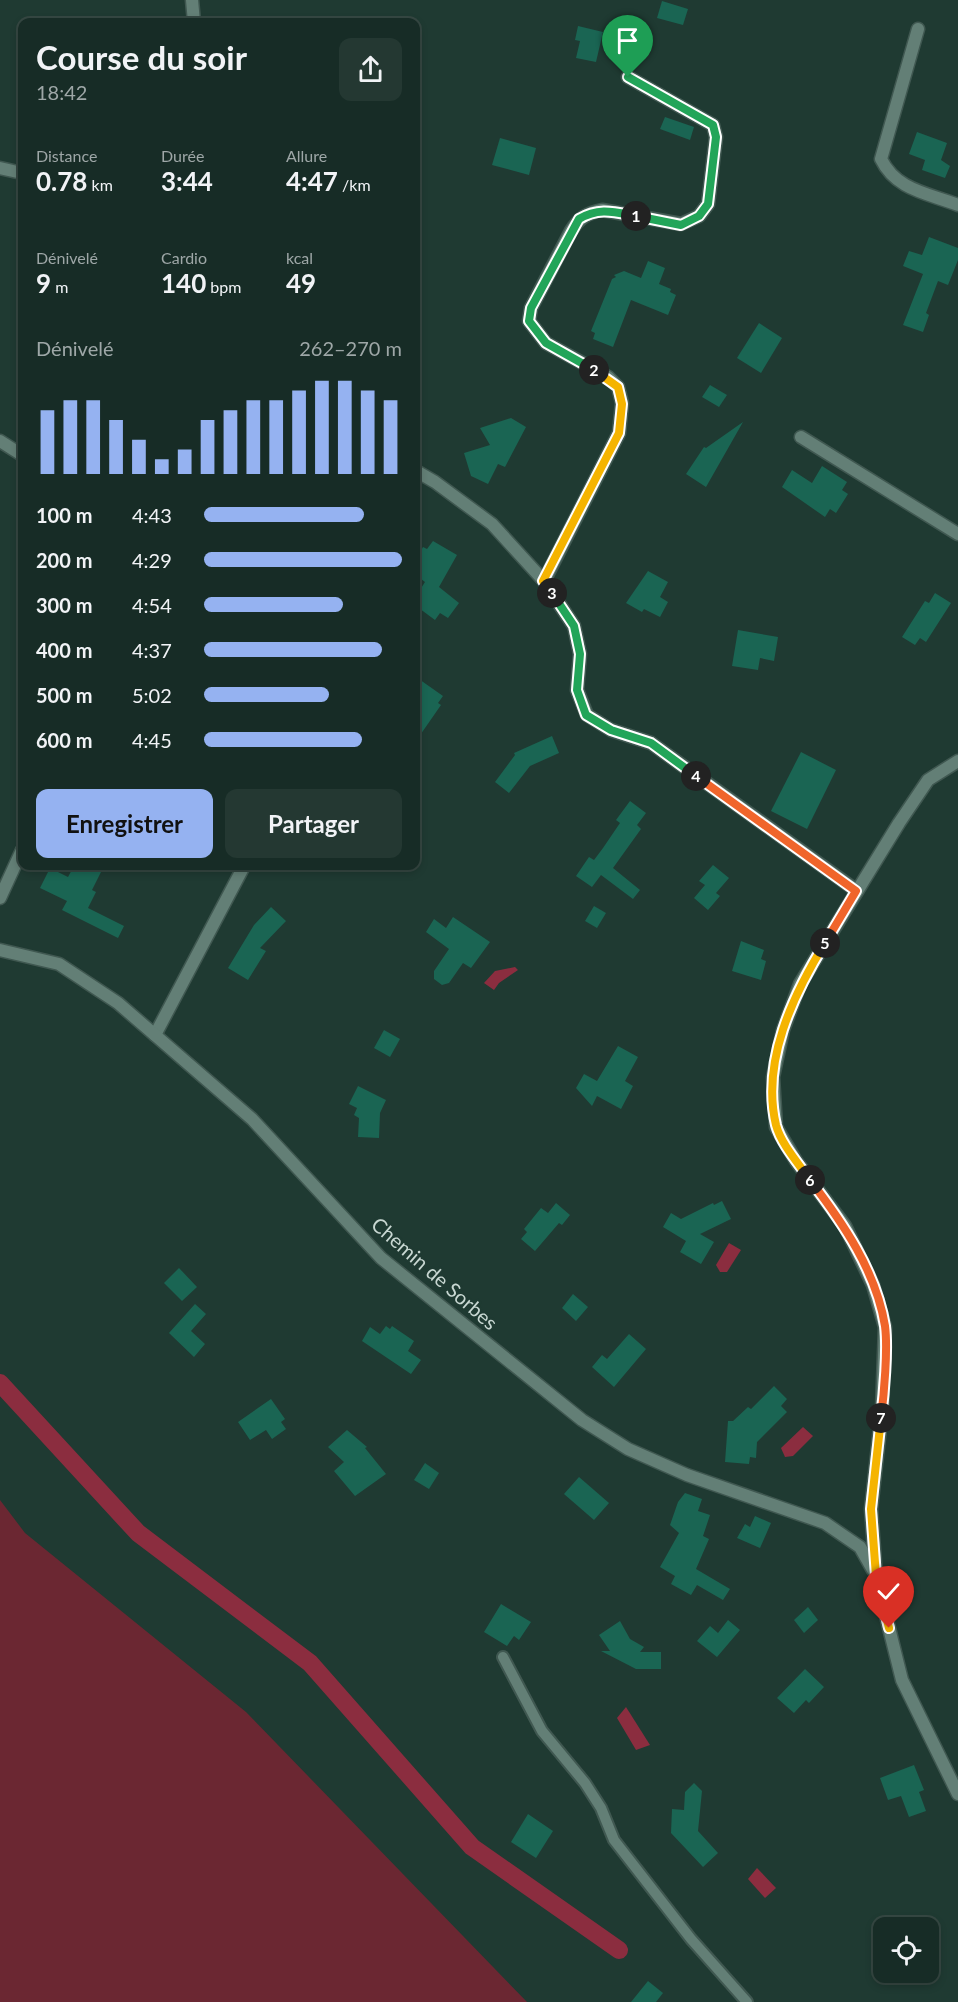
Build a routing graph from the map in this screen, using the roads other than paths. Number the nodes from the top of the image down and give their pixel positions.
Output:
1 (192, 0) edge
2 (194, 18) edge
3 (918, 29) dead end
4 (628, 77) dead end
5 (0, 168) edge
6 (18, 172) edge
7 (958, 205) edge
8 (801, 437) dead end
9 (0, 441) edge
10 (18, 452) edge
11 (420, 473) edge
12 (958, 534) edge
13 (543, 581) junction
14 (958, 761) edge
15 (18, 859) edge
16 (242, 870) edge
17 (856, 891) junction
18 (0, 898) edge
19 (0, 950) edge
20 (155, 1035) junction
21 (876, 1576) junction
22 (503, 1657) dead end
23 (958, 1794) edge
24 (747, 2002) edge

1 - 2 street
3 - 7 street
4 - 13 street
5 - 6 street
8 - 12 street
9 - 10 street
11 - 13 street
13 - 17 street
14 - 17 street
15 - 18 street
16 - 20 street
17 - 21 street
19 - 20 street, Chemin de Sorbes
20 - 21 street, Chemin de Sorbes
21 - 23 street
22 - 24 lane

